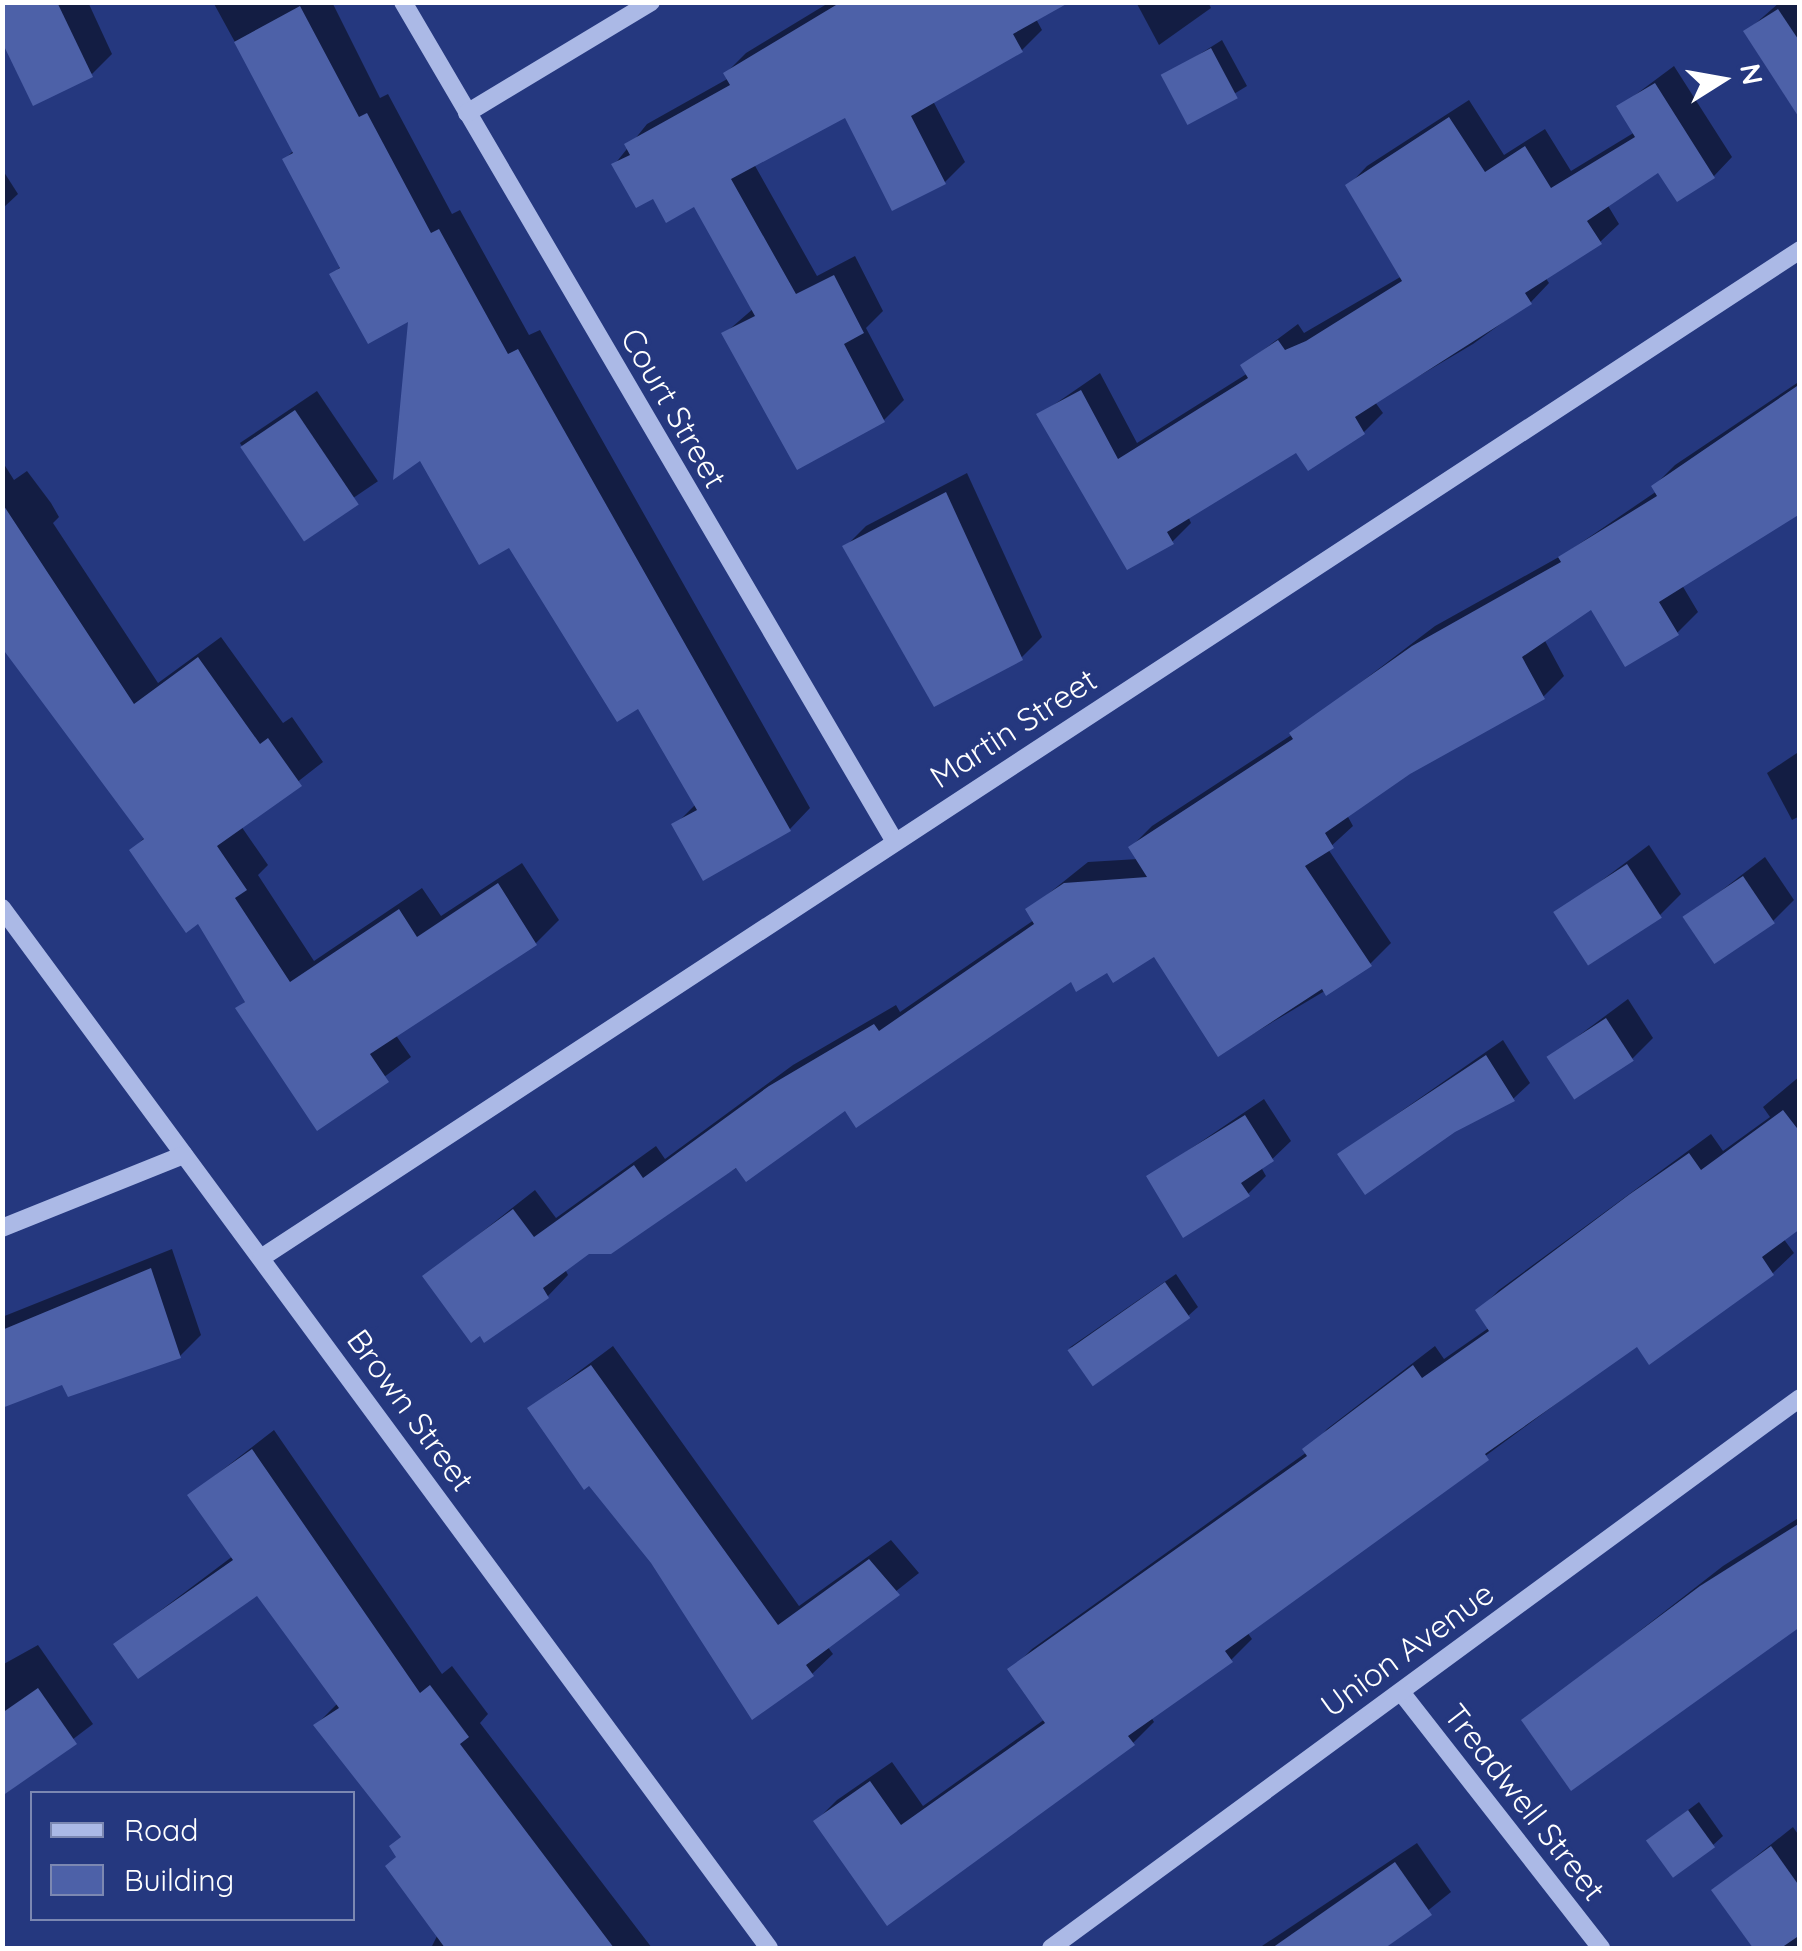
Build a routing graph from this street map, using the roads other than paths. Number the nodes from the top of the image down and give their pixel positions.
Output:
1 (402, 2) edge
2 (651, 2) edge
3 (467, 113) junction
4 (1800, 250) edge
5 (895, 842) junction
6 (2, 908) edge
7 (184, 1155) junction
8 (2, 1228) edge
9 (261, 1258) junction
10 (1800, 1398) edge
11 (1401, 1692) junction
12 (769, 1948) edge
13 (1051, 1948) edge
14 (1601, 1948) edge

1 - 3 street, Court Street
2 - 3 street
3 - 5 street, Court Street
4 - 5 street, Martin Street
5 - 9 street, Martin Street
6 - 7 street, Brown Street
7 - 8 street
7 - 9 street, Brown Street
9 - 12 street, Brown Street
10 - 11 street, Union Avenue
11 - 13 street, Union Avenue
11 - 14 street, Treadwell Street

